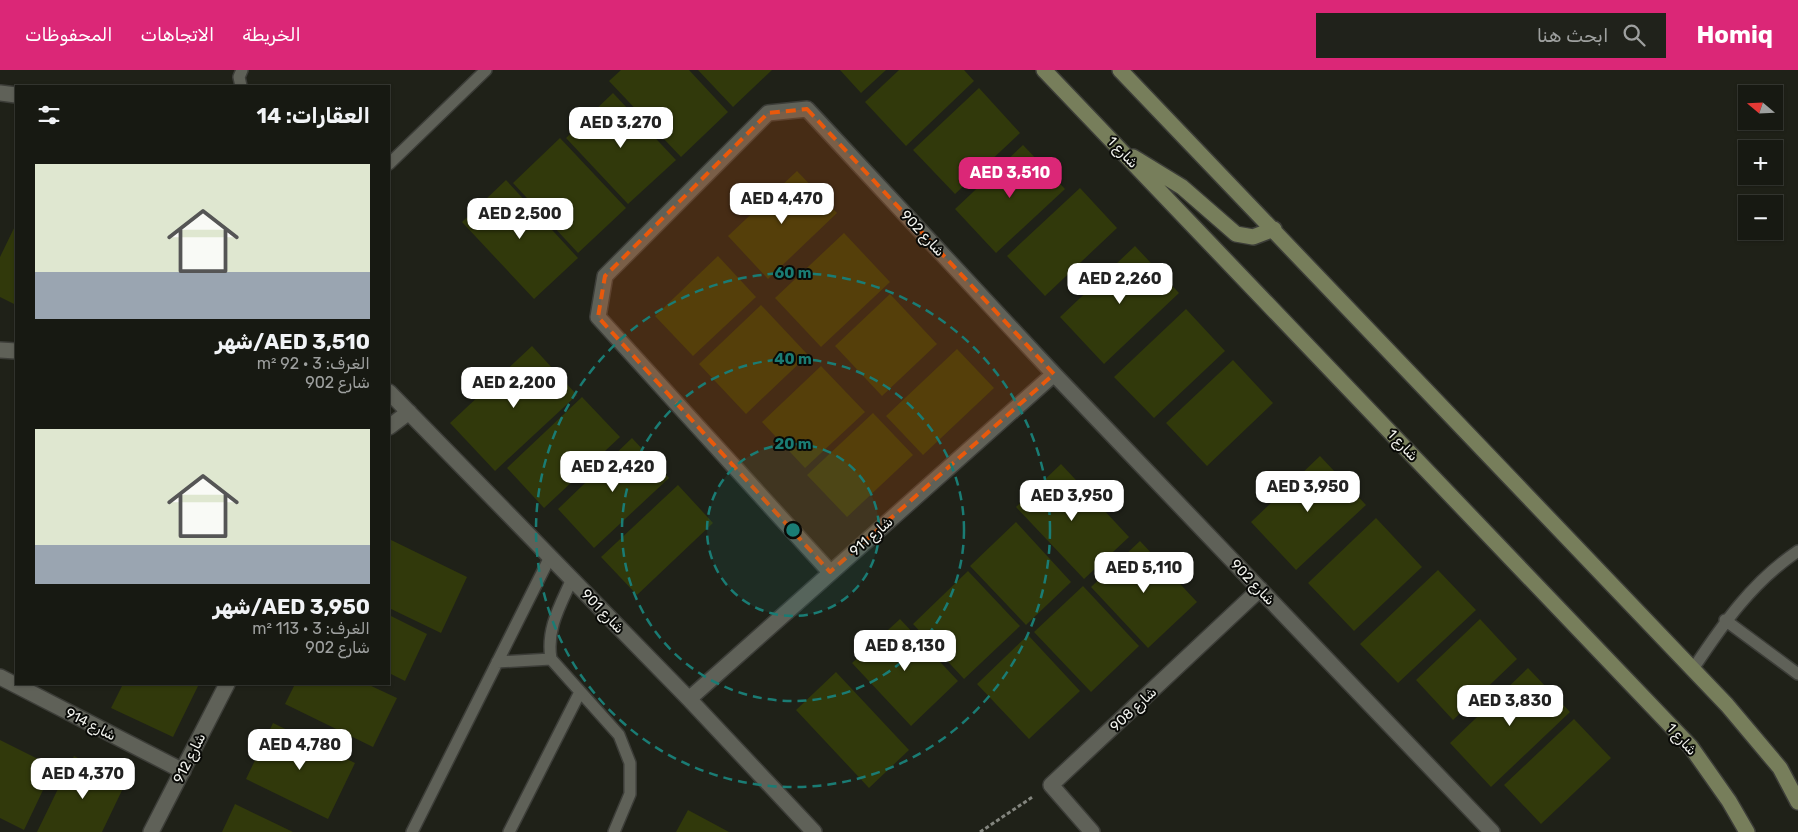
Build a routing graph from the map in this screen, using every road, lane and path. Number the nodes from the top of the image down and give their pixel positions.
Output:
1 (242, 70) edge
2 (486, 70) edge
3 (1044, 70) edge
4 (1120, 70) edge
5 (241, 85) edge
6 (0, 93) edge
7 (15, 95) edge
8 (1123, 152) junction
9 (390, 163) edge
10 (1274, 229) junction
11 (0, 350) edge
12 (15, 350) edge
13 (1054, 374) junction
14 (390, 393) edge
15 (409, 412) junction
16 (390, 425) edge
17 (1798, 551) edge
18 (550, 557) junction
19 (830, 572) junction
20 (572, 579) junction
21 (1260, 589) junction
22 (1725, 620) junction
23 (551, 659) junction
24 (497, 662) junction
25 (1693, 669) junction
26 (1798, 674) edge
27 (0, 677) edge
28 (15, 685) edge
29 (16, 685) edge
30 (226, 685) edge
31 (580, 692) junction
32 (689, 699) junction
33 (183, 771) junction
34 (1051, 785) junction
35 (1798, 802) edge
36 (152, 832) edge
37 (412, 832) edge
38 (509, 832) edge
39 (614, 832) edge
40 (814, 832) edge
41 (980, 832) edge
42 (1092, 832) edge
43 (1492, 832) edge
44 (1747, 832) edge

1 - 5 lane
2 - 9 lane
3 - 8 street, شارع 1
4 - 10 street
6 - 7 street
8 - 10 street
8 - 44 street, شارع 1
10 - 25 street
11 - 12 street
13 - 19 street, شارع 911
13 - 19 street, شارع 902
13 - 21 street, شارع 902
14 - 15 street, شارع 901
15 - 16 street
15 - 18 street, شارع 901
17 - 22 lane
18 - 20 street, شارع 901
18 - 24 lane
19 - 32 street, شارع 911
20 - 23 lane
20 - 32 street, شارع 901
21 - 34 street, شارع 908
21 - 43 street, شارع 902
22 - 25 lane
22 - 26 lane
23 - 24 lane
23 - 31 lane
24 - 37 lane
25 - 35 street
27 - 28 street, شارع 914
29 - 33 street, شارع 914
30 - 33 street, شارع 912
31 - 38 lane
31 - 39 lane
32 - 40 street, شارع 901
33 - 36 street, شارع 912
34 - 41 path
34 - 42 street

